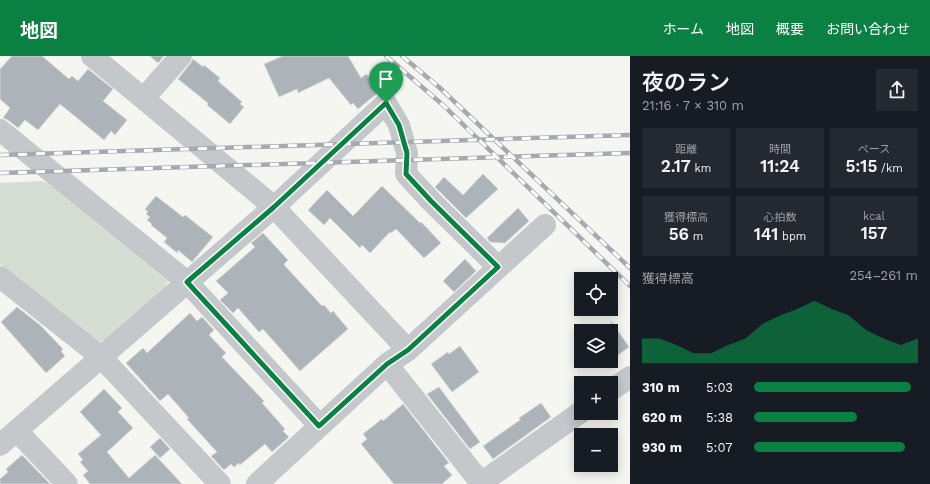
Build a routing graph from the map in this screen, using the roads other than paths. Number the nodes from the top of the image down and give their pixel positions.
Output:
1 (92, 56) edge
2 (181, 56) edge
3 (144, 98) junction
4 (0, 130) edge
5 (274, 207) junction
6 (545, 225) dead end
7 (498, 267) junction
8 (0, 277) edge
9 (187, 282) junction
10 (408, 350) junction
11 (101, 357) junction
12 (387, 364) junction
13 (630, 377) edge
14 (618, 385) edge
15 (574, 417) edge
16 (319, 426) junction
17 (17, 431) junction
18 (0, 445) edge
19 (67, 484) edge
20 (220, 484) edge
21 (257, 484) edge
22 (481, 484) edge

1 - 3 street
2 - 3 street
3 - 5 street
4 - 9 street
5 - 7 street
5 - 9 street
5 - 10 street
6 - 7 street
7 - 10 street
8 - 11 street
9 - 11 street
9 - 16 street
10 - 12 street
11 - 17 street
11 - 20 street
12 - 16 street
12 - 22 street
13 - 14 street
15 - 22 street
16 - 21 street
17 - 18 street
17 - 19 street

